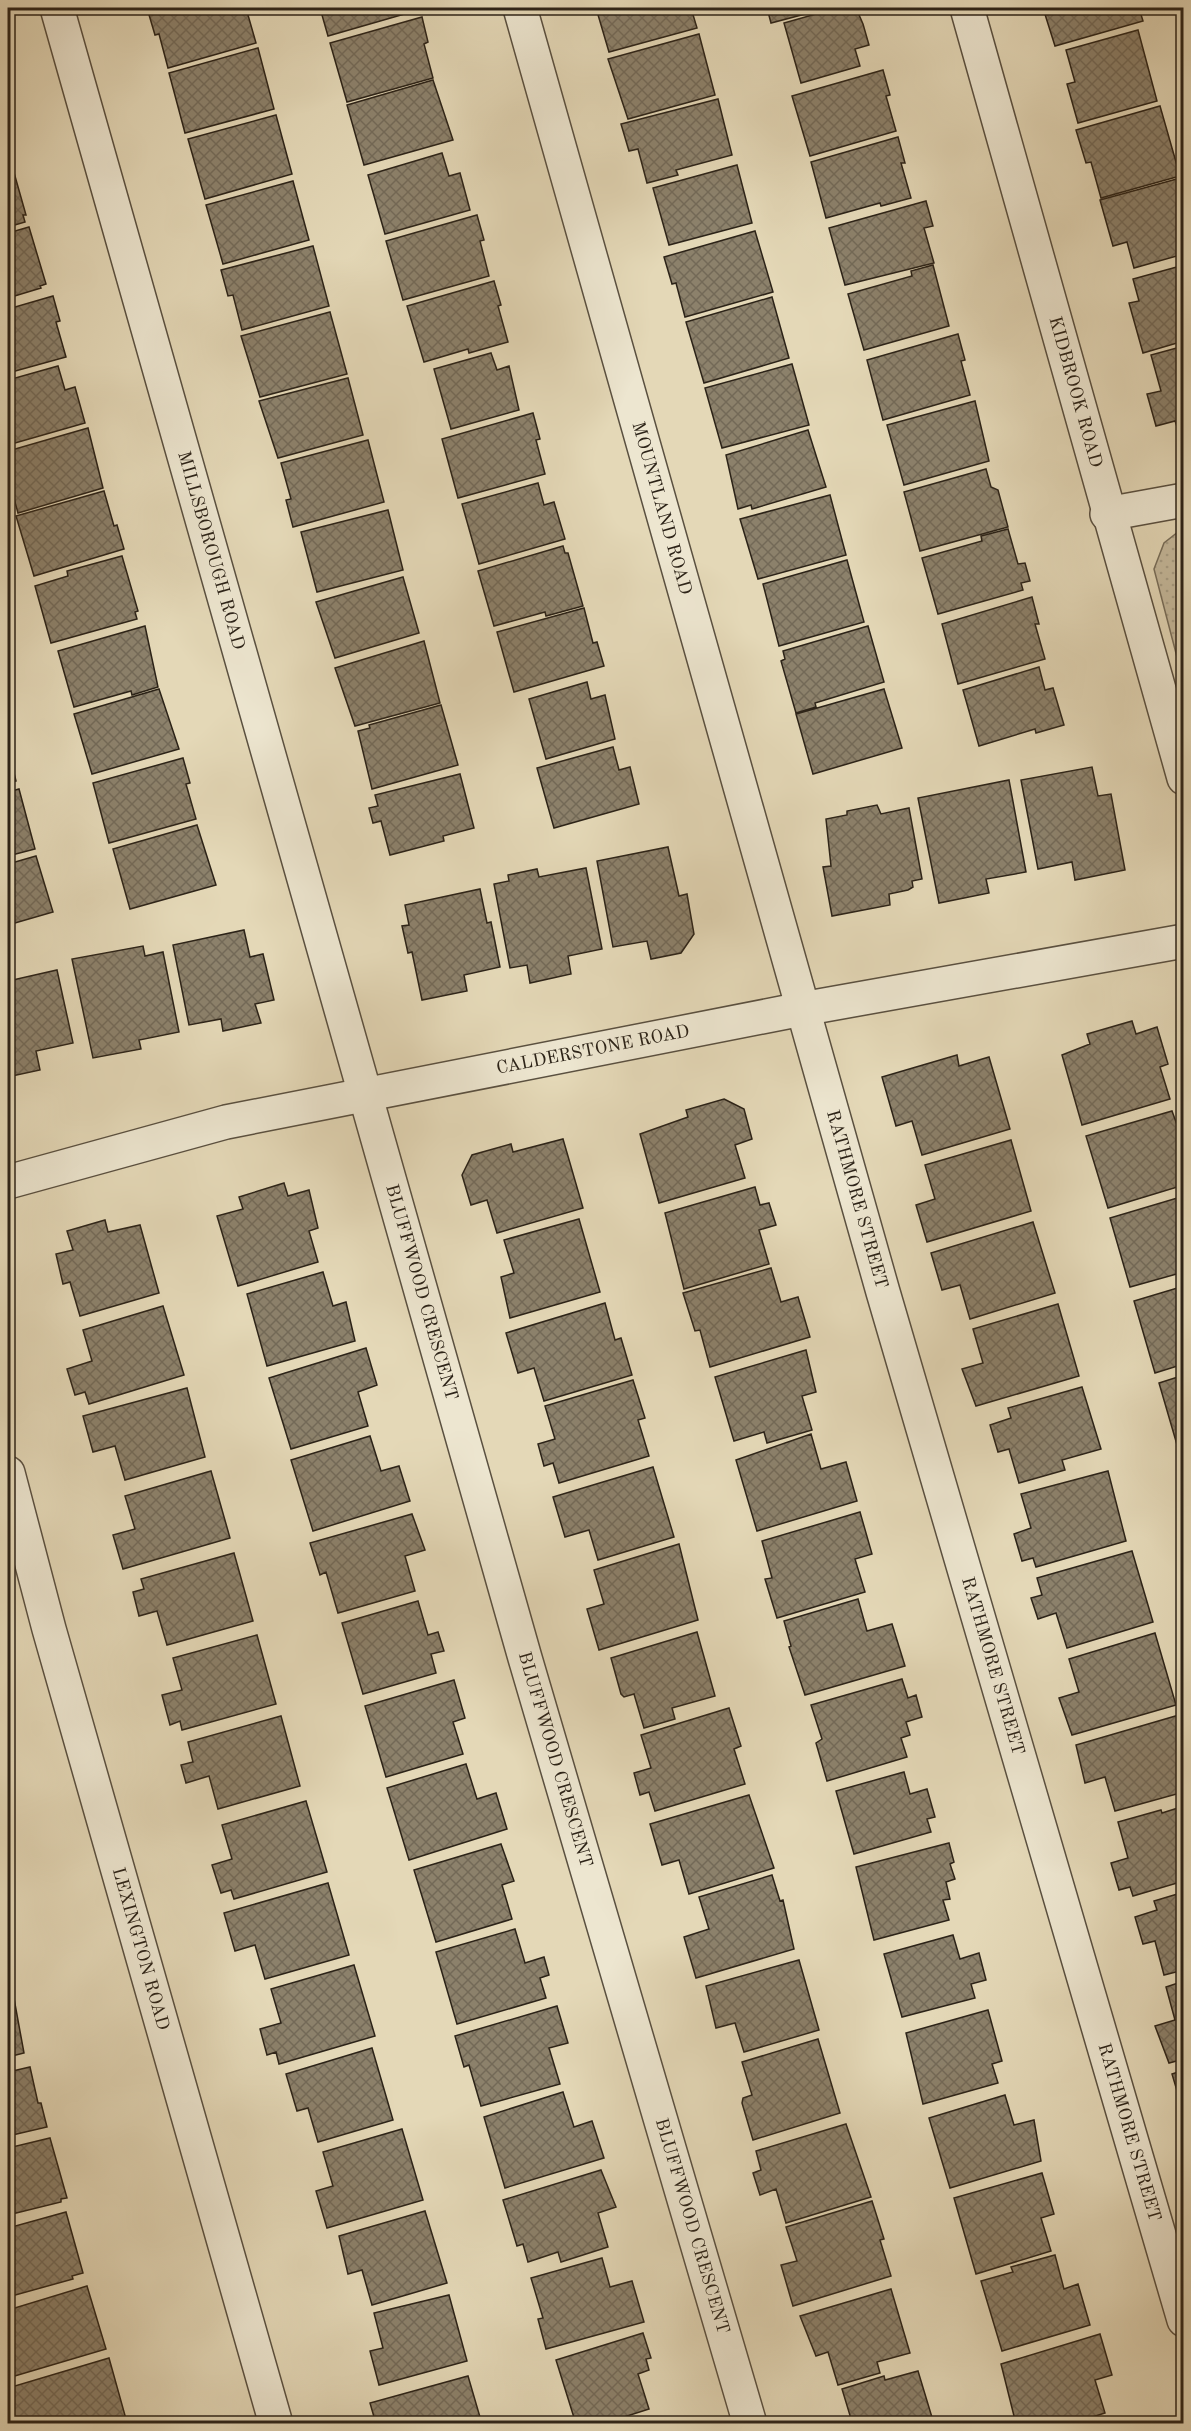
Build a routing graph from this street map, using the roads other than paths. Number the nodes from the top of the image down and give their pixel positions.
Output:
1 (57, 8) edge
2 (520, 8) edge
3 (967, 8) edge
4 (1184, 500) edge
5 (1107, 514) junction
6 (1184, 778) edge
7 (1184, 941) edge
8 (802, 1009) junction
9 (364, 1094) junction
10 (8, 1182) edge
11 (8, 1473) edge
12 (1184, 2320) edge
13 (276, 2424) edge
14 (750, 2424) edge

1 - 9 street, MILLSBOROUGH ROAD
2 - 8 street, MOUNTLAND ROAD
3 - 5 street, KIDBROOK ROAD
4 - 5 street
5 - 6 street, KIDBROOK ROAD
7 - 8 street, CALDERSTONE ROAD
8 - 9 street, CALDERSTONE ROAD
8 - 12 street, RATHMORE STREET
9 - 10 street, CALDERSTONE ROAD
9 - 14 street, BLUFFWOOD CRESCENT
11 - 13 street, LEXINGTON ROAD

